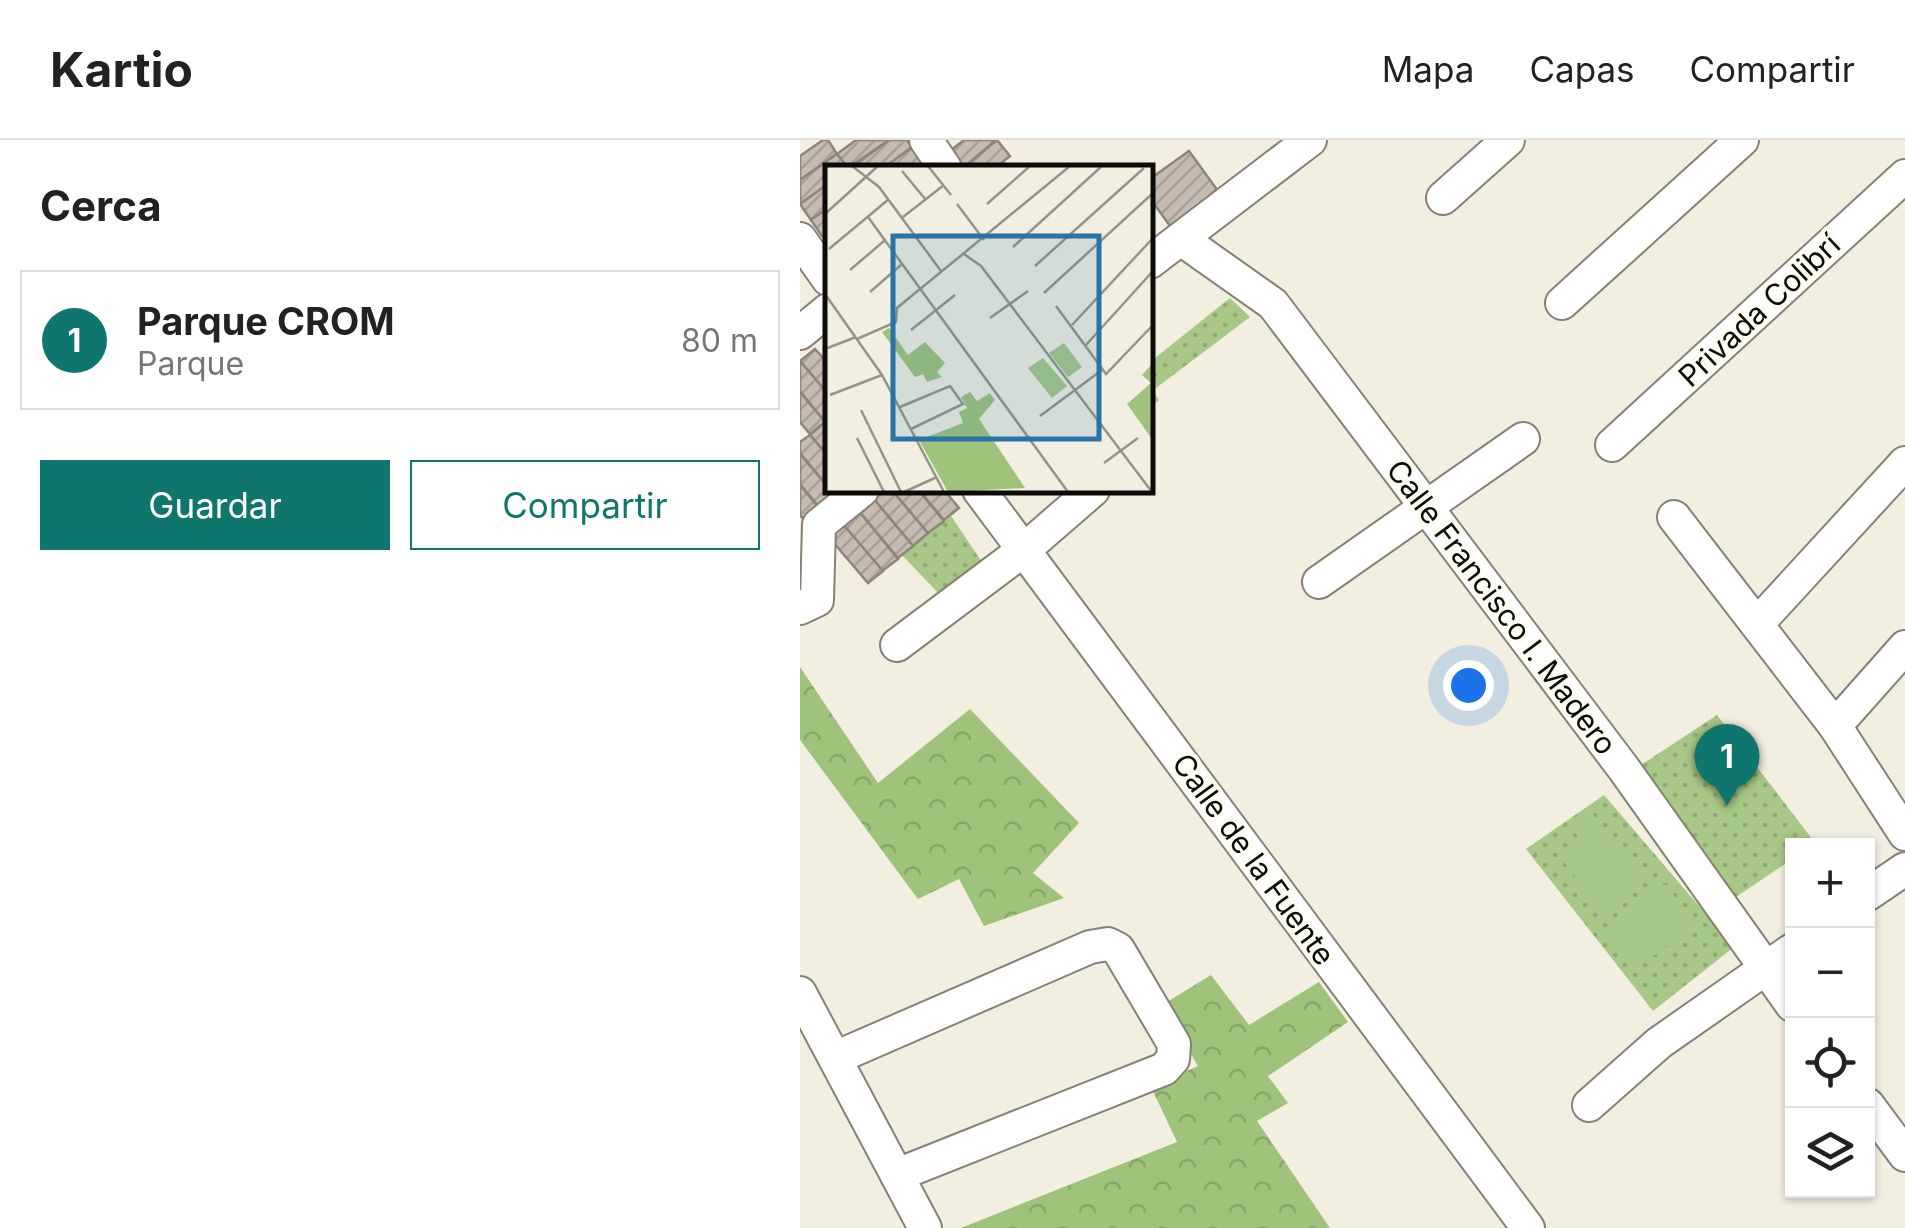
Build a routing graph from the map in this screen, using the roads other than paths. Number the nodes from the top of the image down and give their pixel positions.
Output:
1 (926, 140) edge
2 (1508, 140) edge
3 (1742, 140) edge
4 (1289, 147) edge
5 (943, 165) edge
6 (1905, 176) edge
7 (1443, 198) dead end
8 (800, 238) edge
9 (1181, 239) junction
10 (1152, 261) edge
11 (825, 275) edge
12 (1562, 303) dead end
13 (825, 312) edge
14 (800, 333) edge
15 (1523, 439) dead end
16 (1612, 444) dead end
17 (1905, 463) edge
18 (860, 492) edge
19 (981, 492) edge
20 (1091, 492) edge
21 (1425, 509) junction
22 (1674, 517) dead end
23 (1024, 549) junction
24 (1319, 582) dead end
25 (809, 604) edge
26 (1758, 623) junction
27 (897, 645) dead end
28 (1905, 646) edge
29 (1835, 726) junction
30 (1905, 834) edge
31 (1905, 869) edge
32 (1875, 889) edge
33 (1785, 955) edge
34 (1766, 970) junction
35 (800, 993) edge
36 (1785, 996) edge
37 (836, 1058) junction
38 (1589, 1104) dead end
39 (1870, 1108) edge
40 (1905, 1155) edge
41 (897, 1175) junction
42 (925, 1228) edge
43 (1528, 1228) edge

1 - 5 street
2 - 7 street
3 - 12 street
4 - 9 street
6 - 16 street, Privada Colibrí
8 - 11 street
9 - 10 street
9 - 21 street, Calle Francisco I. Madero
13 - 14 street
15 - 21 street
17 - 26 street
18 - 25 street
19 - 23 street, Calle de la Fuente
20 - 23 street
21 - 24 street
21 - 34 street, Calle Francisco I. Madero
22 - 26 street
23 - 27 street
23 - 43 street, Calle de la Fuente
26 - 29 street
28 - 29 street
29 - 30 street
31 - 32 street
33 - 34 street
34 - 36 street, Calle Francisco I. Madero
34 - 38 street
35 - 37 street
37 - 41 street
37 - 41 street
39 - 40 street
41 - 42 street

